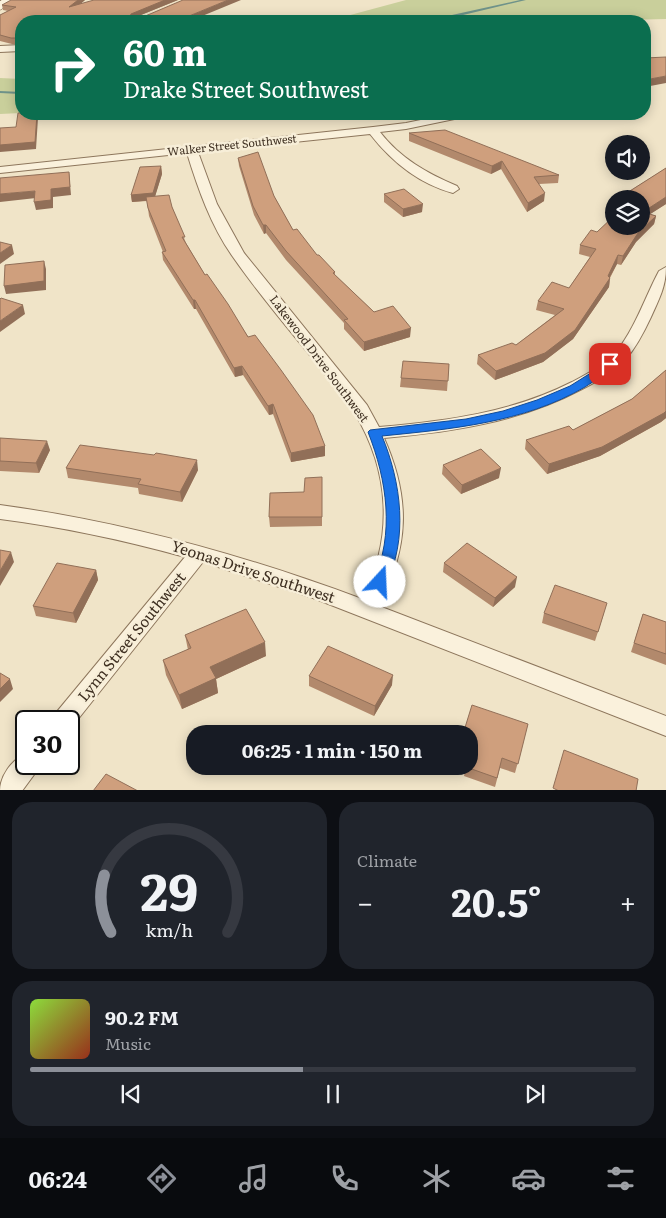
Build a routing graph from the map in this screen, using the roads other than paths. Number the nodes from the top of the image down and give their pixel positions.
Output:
1 (11, 0) edge
2 (0, 6) edge
3 (15, 48) edge
4 (0, 49) edge
5 (434, 120) edge
6 (373, 130) junction
7 (192, 149) junction
8 (0, 170) edge
9 (453, 189) dead end
10 (666, 271) edge
11 (374, 432) junction
12 (0, 512) edge
13 (200, 552) junction
14 (366, 610) junction
15 (72, 710) edge
16 (666, 726) edge
17 (19, 775) edge
18 (6, 790) edge

1 - 2 street
3 - 4 street
5 - 6 street, Walker Street Southwest
6 - 7 street, Walker Street Southwest
6 - 9 street
7 - 8 street, Walker Street Southwest
7 - 11 street, Lakewood Drive Southwest
10 - 11 street
11 - 14 street, Lakewood Drive Southwest
12 - 13 street, Yeonas Drive Southwest
13 - 14 street, Yeonas Drive Southwest
13 - 15 street, Lynn Street Southwest
14 - 16 street, Yeonas Drive Southwest
17 - 18 street

